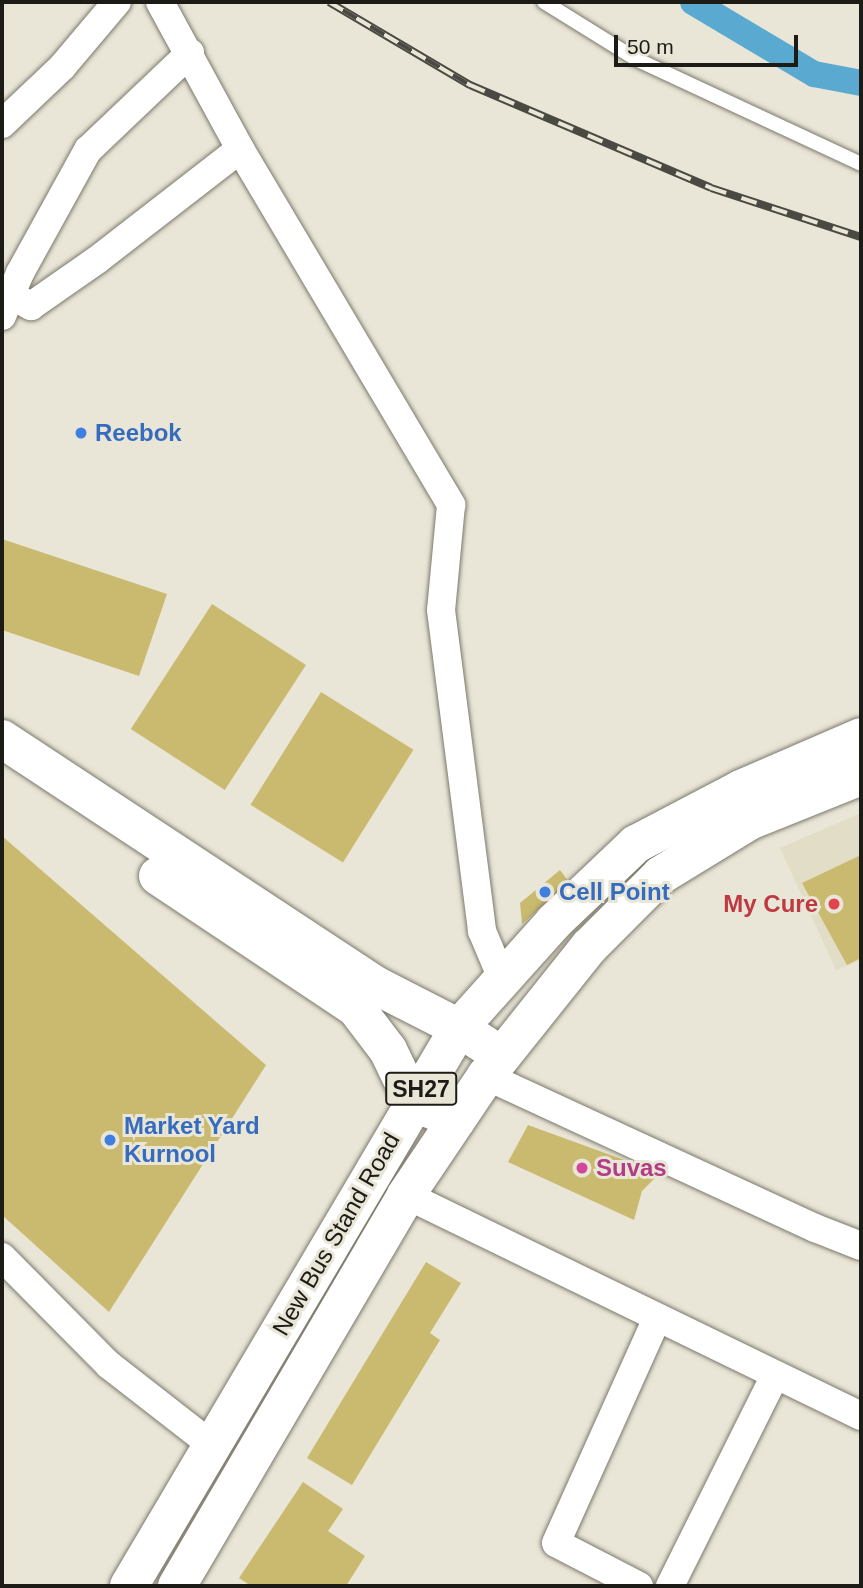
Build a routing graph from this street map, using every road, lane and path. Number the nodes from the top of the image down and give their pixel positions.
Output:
1 (117, 2) edge
2 (160, 2) edge
3 (544, 2) edge
4 (190, 53) junction
5 (2, 124) edge
6 (240, 149) junction
7 (861, 164) edge
8 (6, 306) edge
9 (861, 737) edge
10 (2, 739) edge
11 (2, 772) edge
12 (861, 776) edge
13 (503, 981) junction
14 (458, 1028) junction
15 (494, 1066) junction
16 (413, 1102) junction
17 (457, 1120) junction
18 (407, 1195) junction
19 (861, 1246) edge
20 (2, 1257) edge
21 (657, 1318) junction
22 (775, 1375) junction
23 (861, 1416) edge
24 (213, 1446) junction
25 (139, 1571) edge
26 (180, 1585) edge
27 (639, 1586) edge
28 (670, 1586) edge

1 - 5 street
2 - 4 street
3 - 7 lane
4 - 6 street
4 - 8 street
6 - 8 street
6 - 13 street
9 - 13 main road, New Bus Stand Road / SH27
10 - 14 main road
11 - 16 main road
12 - 15 main road, New Bus Stand Road / SH27
13 - 14 main road, New Bus Stand Road / SH27
14 - 15 main road
14 - 16 main road, New Bus Stand Road / SH27
15 - 17 main road, New Bus Stand Road / SH27
15 - 19 street
16 - 17 main road
16 - 24 main road, New Bus Stand Road / SH27
17 - 18 main road, New Bus Stand Road / SH27
18 - 21 street
18 - 26 main road, New Bus Stand Road / SH27
20 - 24 street
21 - 22 street
21 - 27 street
22 - 23 street
22 - 28 street
24 - 25 main road, New Bus Stand Road / SH27
25 - 26 main road

